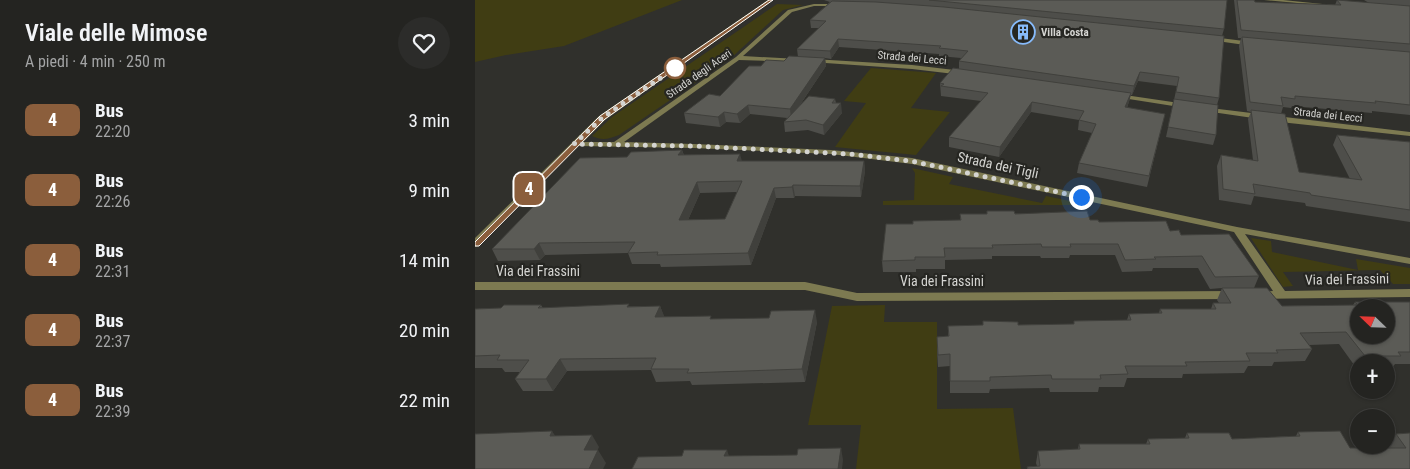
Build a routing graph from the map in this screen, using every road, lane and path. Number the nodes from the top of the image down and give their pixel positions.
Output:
1 (771, 0) edge
2 (1266, 0) edge
3 (850, 5) edge
4 (1345, 6) edge
5 (1208, 39) edge
6 (1257, 44) edge
7 (738, 58) junction
8 (969, 74) edge
9 (1110, 95) edge
10 (1410, 134) edge
11 (574, 144) junction
12 (615, 145) junction
13 (1237, 230) junction
14 (475, 244) edge
15 (1410, 261) edge
16 (475, 286) edge
17 (1410, 293) edge
18 (1282, 295) junction

1 - 11 street
2 - 4 street
3 - 7 street, Strada degli Aceri
5 - 6 street
7 - 8 street, Strada dei Lecci
7 - 12 street, Strada degli Aceri
9 - 10 street, Strada dei Lecci
11 - 12 street, Strada dei Tigli
11 - 14 street
12 - 13 street, Strada dei Tigli
13 - 15 street, Strada dei Tigli
13 - 18 street
16 - 18 street, Via dei Frassini
17 - 18 street, Via dei Frassini

